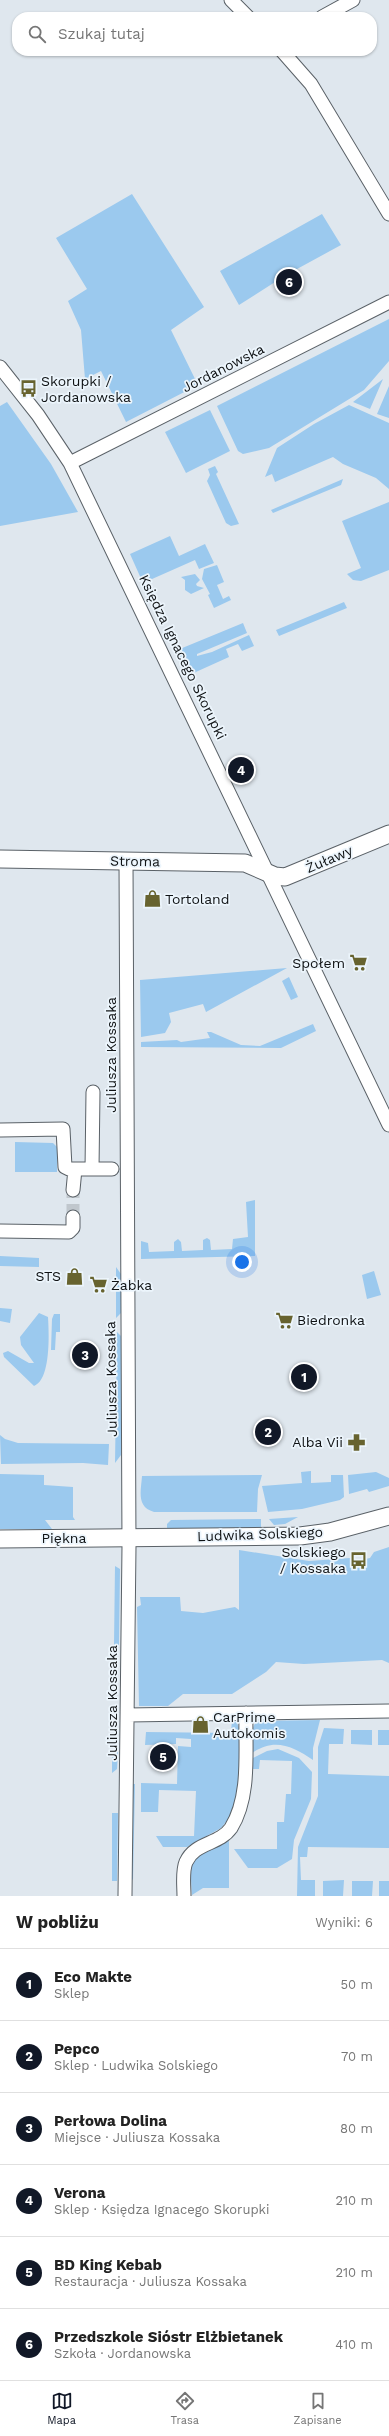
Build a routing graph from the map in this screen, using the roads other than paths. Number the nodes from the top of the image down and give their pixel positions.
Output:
1 (231, 0) edge
2 (353, 0) edge
3 (243, 12) edge
4 (331, 12) edge
5 (286, 56) edge
6 (389, 214) edge
7 (389, 302) edge
8 (0, 367) edge
9 (70, 463) junction
10 (389, 834) edge
11 (0, 859) edge
12 (126, 861) junction
13 (268, 872) junction
14 (93, 1092) dead end
15 (389, 1125) edge
16 (1, 1130) edge
17 (75, 1169) junction
18 (92, 1169) junction
19 (112, 1169) dead end
20 (73, 1190) tunnel mouth
21 (73, 1217) tunnel mouth
22 (0, 1231) edge
23 (389, 1516) edge
24 (128, 1538) junction
25 (0, 1539) edge
26 (389, 1712) edge
27 (246, 1713) junction
28 (128, 1715) junction
29 (125, 1896) edge
30 (184, 1896) edge

1 - 3 street
2 - 4 street
5 - 6 street
7 - 9 street, Jordanowska
8 - 9 street, Księdza Ignacego Skorupki
9 - 13 street, Księdza Ignacego Skorupki
10 - 13 street, Żuławy
11 - 12 street, Stroma
12 - 13 street, Stroma
12 - 24 street, Juliusza Kossaka
13 - 15 street, Księdza Ignacego Skorupki
14 - 18 street
16 - 17 street
17 - 18 street
17 - 20 street
18 - 19 street
21 - 22 street
23 - 24 street, Ludwika Solskiego
24 - 25 street, Piękna
24 - 28 street, Juliusza Kossaka
26 - 27 street
27 - 28 street
27 - 30 street
28 - 29 street, Juliusza Kossaka

